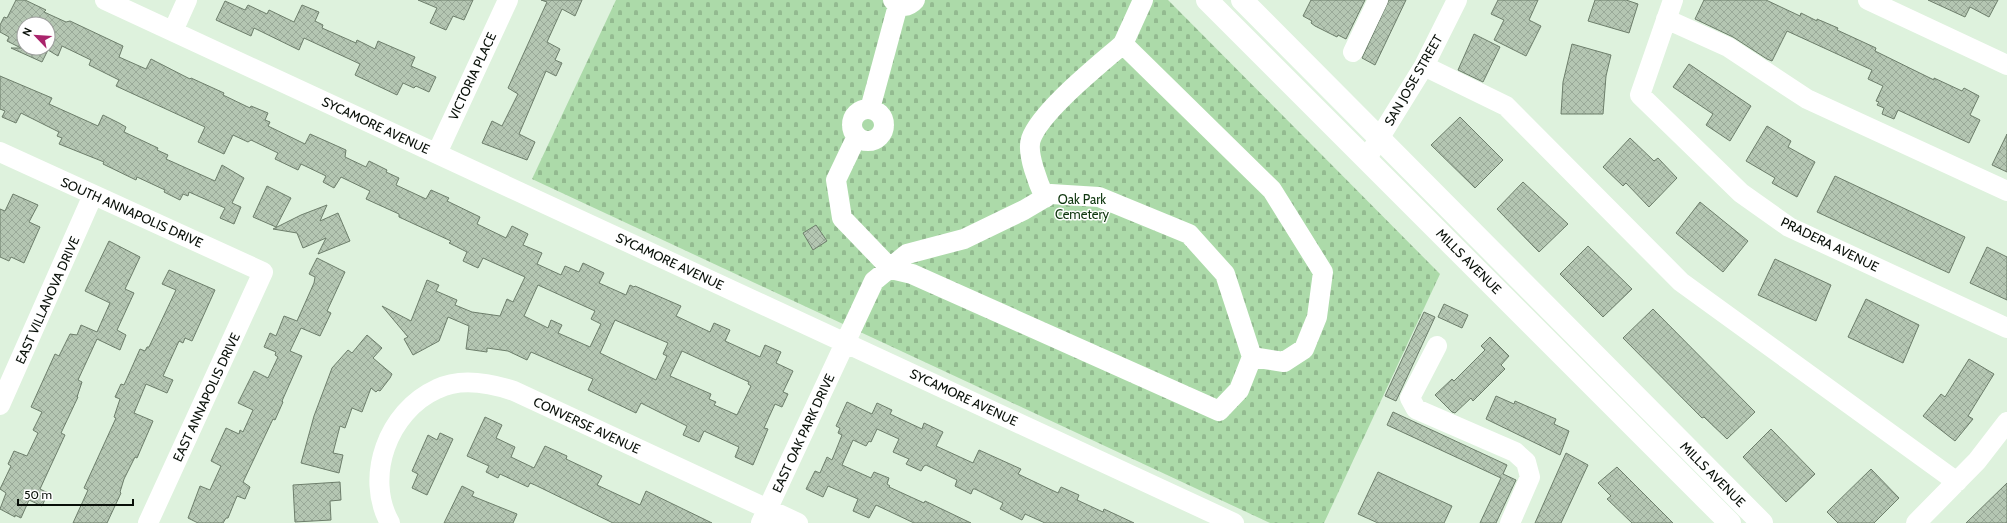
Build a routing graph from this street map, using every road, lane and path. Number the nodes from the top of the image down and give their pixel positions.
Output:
1 (105, 0) edge
2 (187, 0) edge
3 (508, 0) edge
4 (1143, 0) edge
5 (1207, 0) edge
6 (1242, 0) edge
7 (1378, 0) edge
8 (1872, 1) edge
9 (902, 2) edge
10 (1451, 2) edge
11 (1669, 5) edge
12 (173, 32) junction
13 (1123, 44) junction
14 (1352, 52) dead end
15 (2007, 65) edge
16 (1424, 66) junction
17 (1380, 138) junction
18 (0, 152) edge
19 (437, 153) junction
20 (1367, 158) junction
21 (2007, 191) edge
22 (93, 195) junction
23 (1045, 198) junction
24 (891, 269) junction
25 (263, 272) joint
26 (2007, 328) edge
27 (844, 342) junction
28 (1437, 346) dead end
29 (1252, 357) junction
30 (0, 405) edge
31 (2007, 422) edge
32 (1957, 482) junction
33 (764, 516) edge
34 (1919, 522) edge
35 (148, 523) edge
36 (390, 523) edge
37 (798, 523) edge
38 (1234, 523) edge
39 (1510, 523) edge
40 (1730, 523) edge
41 (1762, 523) edge

1 - 12 street, SYCAMORE AVENUE
2 - 12 street
3 - 19 street, VICTORIA PLACE
4 - 13 street
5 - 20 main road, MILLS AVENUE
6 - 17 main road, MILLS AVENUE
7 - 14 street
8 - 15 street
9 - 24 street
10 - 16 street, SAN JOSE STREET
11 - 21 street
11 - 26 street, PRADERA AVENUE
12 - 19 street, SYCAMORE AVENUE
13 - 23 street
13 - 29 street
16 - 17 street, SAN JOSE STREET
16 - 32 street
17 - 20 street, SAN JOSE STREET
17 - 41 main road, MILLS AVENUE
18 - 22 street, SOUTH ANNAPOLIS DRIVE
19 - 27 street, SYCAMORE AVENUE
20 - 40 main road, MILLS AVENUE
22 - 25 street, SOUTH ANNAPOLIS DRIVE
22 - 30 street, EAST VILLANOVA DRIVE
23 - 24 street, EAST OAK PARK DRIVE
23 - 29 street, EAST OAK PARK DRIVE
24 - 27 street, EAST OAK PARK DRIVE
24 - 29 street
25 - 35 street, EAST ANNAPOLIS DRIVE
27 - 33 street, EAST OAK PARK DRIVE
27 - 38 street, SYCAMORE AVENUE
28 - 39 street
31 - 32 street
32 - 34 street
33 - 36 street, CONVERSE AVENUE
33 - 37 street, CONVERSE AVENUE

